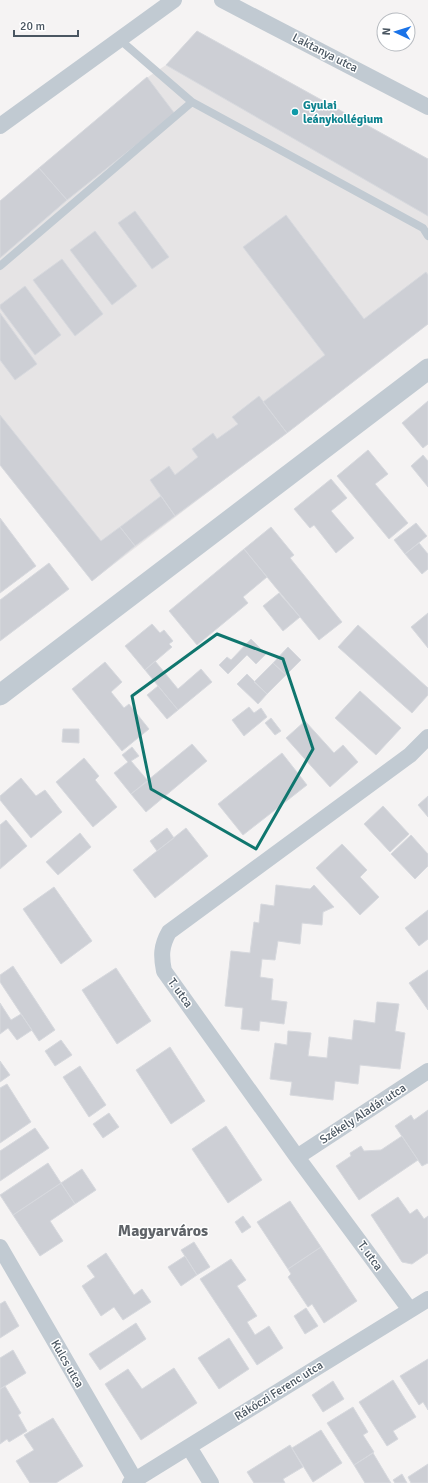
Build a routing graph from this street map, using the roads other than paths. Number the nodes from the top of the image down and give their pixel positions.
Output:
1 (174, 0) edge
2 (222, 0) edge
3 (119, 39) junction
4 (192, 102) junction
5 (428, 107) edge
6 (0, 126) edge
7 (428, 236) edge
8 (0, 266) edge
9 (426, 373) edge
10 (0, 695) edge
11 (428, 737) edge
12 (428, 1071) edge
13 (298, 1157) junction
14 (0, 1247) edge
15 (428, 1299) edge
16 (410, 1310) junction
17 (189, 1447) junction
18 (132, 1482) edge
19 (212, 1483) edge

1 - 3 street
2 - 5 street, Laktanya utca
3 - 4 lane
3 - 6 street
4 - 7 lane
4 - 8 lane
9 - 10 street
11 - 13 street, T. utca
12 - 13 street, Székely Aladár utca
13 - 16 street, T. utca
14 - 18 street, Kulcs utca
15 - 16 street, Rákóczi Ferenc utca
16 - 17 street, Rákóczi Ferenc utca
17 - 18 street, Rákóczi Ferenc utca
17 - 19 street

